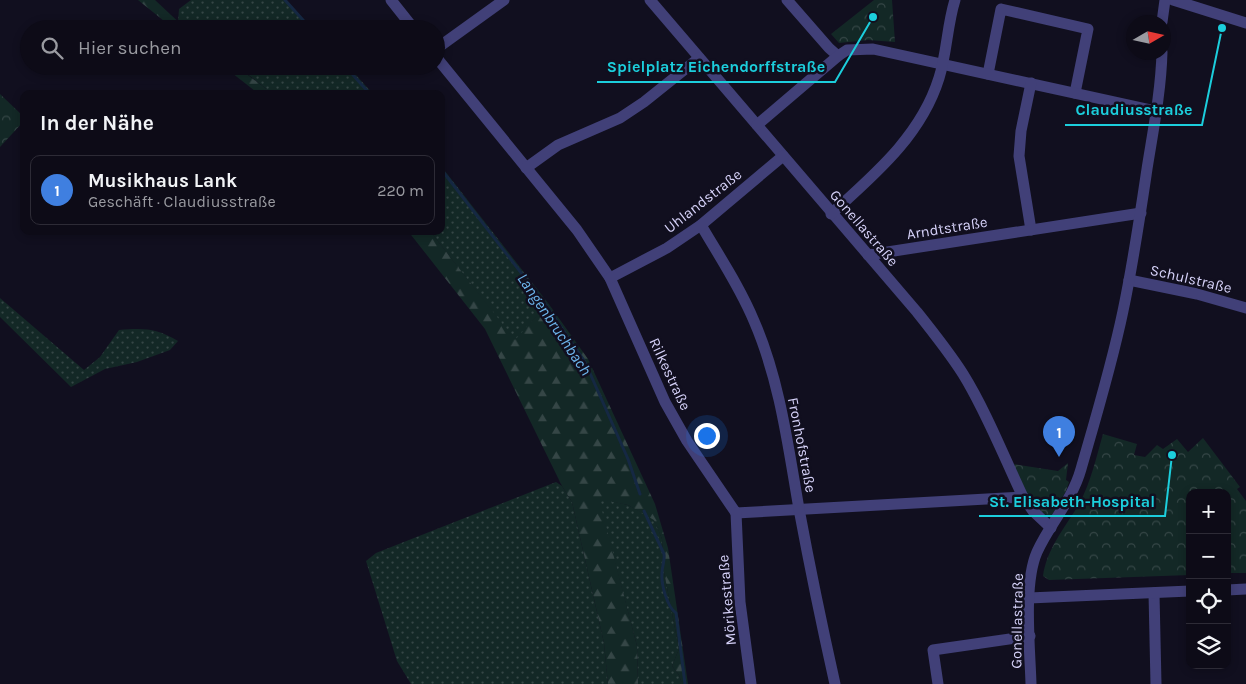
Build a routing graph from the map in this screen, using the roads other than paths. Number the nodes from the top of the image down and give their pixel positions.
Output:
1 (391, 0) edge
2 (504, 0) edge
3 (650, 0) edge
4 (787, 0) edge
5 (955, 0) edge
6 (1165, 0) edge
7 (1173, 0) edge
8 (1163, 15) edge
9 (407, 20) edge
10 (1246, 23) edge
11 (445, 42) edge
12 (838, 56) junction
13 (699, 58) junction
14 (1161, 60) edge
15 (943, 65) junction
16 (445, 68) edge
17 (988, 74) junction
18 (1031, 83) junction
19 (1075, 93) junction
20 (1156, 111) junction
21 (757, 125) junction
22 (783, 156) junction
23 (526, 168) junction
24 (1141, 213) junction
25 (831, 214) junction
26 (701, 225) junction
27 (1031, 230) junction
28 (868, 255) junction
29 (610, 278) junction
30 (1129, 280) junction
31 (1246, 308) edge
32 (1023, 497) junction
33 (799, 509) junction
34 (736, 513) junction
35 (1051, 528) junction
36 (1246, 589) edge
37 (1231, 590) edge
38 (1186, 592) edge
39 (1154, 593) junction
40 (1029, 598) junction
41 (1030, 636) junction
42 (751, 684) edge
43 (835, 684) edge
44 (938, 684) edge
45 (1031, 684) edge
46 (1156, 684) edge

1 - 9 street
2 - 11 street
3 - 13 street, Gonellastraße
4 - 12 street
5 - 15 street
6 - 8 street
7 - 10 street
12 - 15 street
12 - 21 street
13 - 21 street, Gonellastraße
13 - 23 street
14 - 20 street, Gonellastraße
15 - 17 street
15 - 25 street
16 - 23 street, Rilkestraße
17 - 18 street
17 - 19 street
18 - 19 street
18 - 27 street
19 - 20 street
20 - 24 street, Gonellastraße
21 - 22 street, Gonellastraße
22 - 25 street, Gonellastraße
22 - 26 street, Uhlandstraße
23 - 29 street, Rilkestraße
24 - 27 street, Arndtstraße
24 - 30 street, Gonellastraße
25 - 28 street, Gonellastraße
26 - 29 street, Uhlandstraße
26 - 33 street, Fronhofstraße
27 - 28 street, Arndtstraße
28 - 32 street, Gonellastraße
29 - 34 street, Rilkestraße
30 - 31 street, Schulstraße
30 - 35 street, Gonellastraße
32 - 33 street
32 - 35 street
33 - 34 street
33 - 43 street, Fronhofstraße
34 - 42 street, Mörikestraße
35 - 40 street, Gonellastraße
36 - 37 street
38 - 39 street
39 - 40 street
39 - 46 street
40 - 41 street, Gonellastraße
41 - 44 street
41 - 45 street, Gonellastraße

